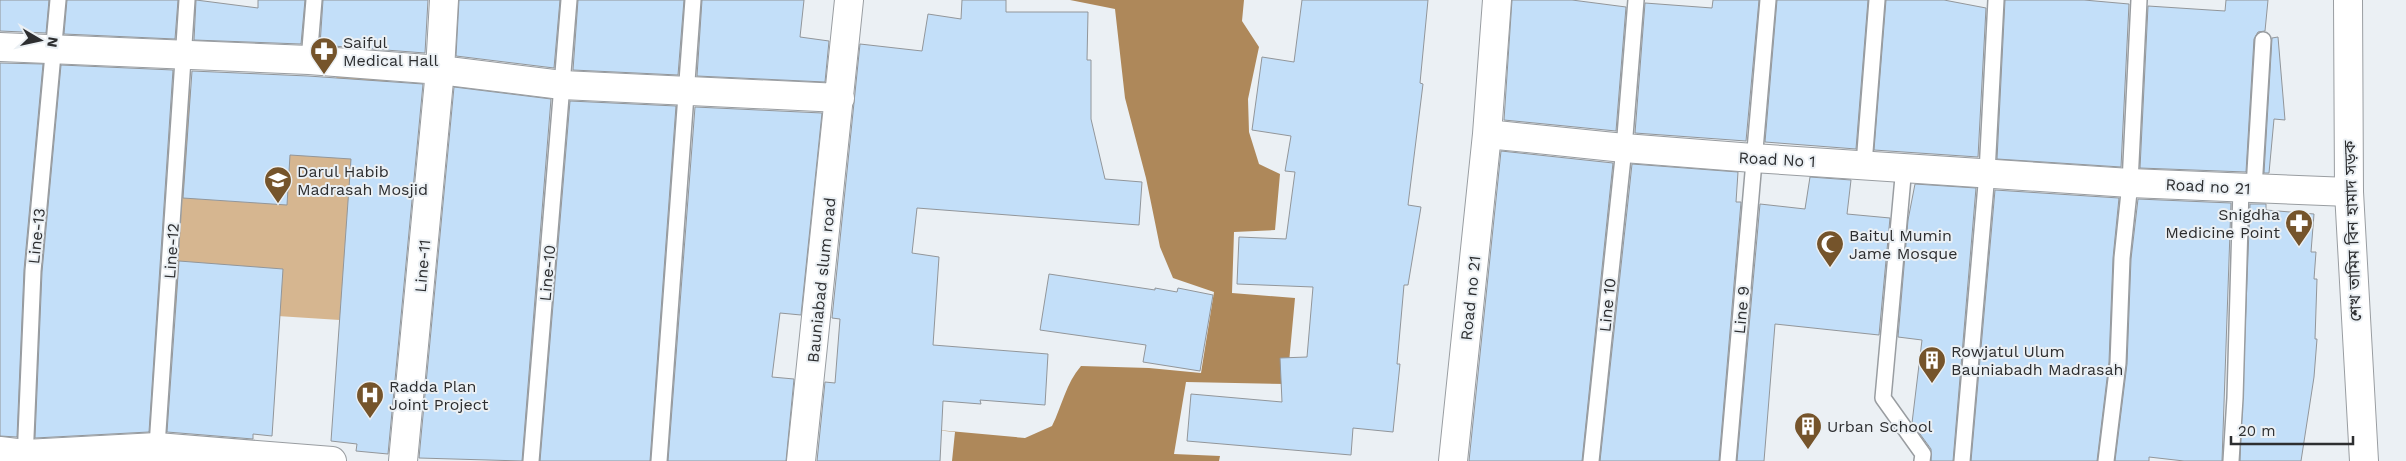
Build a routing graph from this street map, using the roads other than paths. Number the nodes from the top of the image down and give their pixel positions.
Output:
1 (58, 0) edge
2 (187, 0) edge
3 (314, 0) edge
4 (444, 0) edge
5 (569, 0) edge
6 (692, 0) edge
7 (849, 0) edge
8 (1497, 0) edge
9 (1636, 0) edge
10 (1768, 0) edge
11 (1877, 0) edge
12 (1996, 0) edge
13 (2139, 0) edge
14 (2348, 0) edge
15 (2263, 40) dead end
16 (0, 47) edge
17 (55, 48) junction
18 (184, 55) junction
19 (309, 60) junction
20 (440, 70) junction
21 (562, 85) junction
22 (685, 91) junction
23 (840, 98) junction
24 (1487, 134) junction
25 (1624, 148) junction
26 (1753, 158) junction
27 (1864, 164) junction
28 (1904, 166) junction
29 (1987, 172) junction
30 (2067, 178) joint
31 (2130, 183) junction
32 (2247, 188) junction
33 (2349, 192) junction
34 (157, 454) edge
35 (16, 456) edge
36 (277, 459) edge
37 (332, 461) edge
38 (403, 461) edge
39 (532, 461) edge
40 (659, 461) edge
41 (802, 461) edge
42 (1453, 461) edge
43 (1590, 461) edge
44 (1728, 461) edge
45 (1922, 461) edge
46 (1962, 461) edge
47 (2106, 461) edge
48 (2231, 461) edge
49 (2364, 461) edge

1 - 17 lane, Line-13
2 - 18 lane, Line-12
3 - 19 lane
4 - 20 street, Line-11
5 - 21 lane, Line-10
6 - 22 lane
7 - 23 street, Bauniabad slum road
8 - 24 street, Road no 21
9 - 25 lane, Line 10
10 - 26 lane, Line 9
11 - 27 lane
12 - 29 lane
13 - 31 lane
14 - 33 street, শেখ তামিম বিন হামাদ সড়ক
15 - 32 lane
16 - 17 street
17 - 18 street
17 - 35 lane, Line-13
18 - 19 street
18 - 34 lane, Line-12
19 - 20 street
20 - 21 street
20 - 38 street, Line-11
21 - 22 street
21 - 39 lane, Line-10
22 - 23 street
22 - 40 lane
23 - 41 street, Bauniabad slum road
24 - 25 street, Road No 1
24 - 42 street, Road no 21
25 - 26 street, Road No 1
25 - 43 lane, Line 10
26 - 27 street, Road No 1
26 - 44 lane, Line 9
27 - 28 street, Road No 1
28 - 29 street, Road No 1
28 - 45 lane
29 - 30 street, Road No 1
29 - 46 lane
30 - 31 street, Road no 21
31 - 32 street, Road no 21
31 - 47 lane
32 - 33 street, Road no 21
32 - 48 lane
33 - 49 street, শেখ তামিম বিন হামাদ সড়ক
34 - 35 street
34 - 36 street
36 - 37 street

